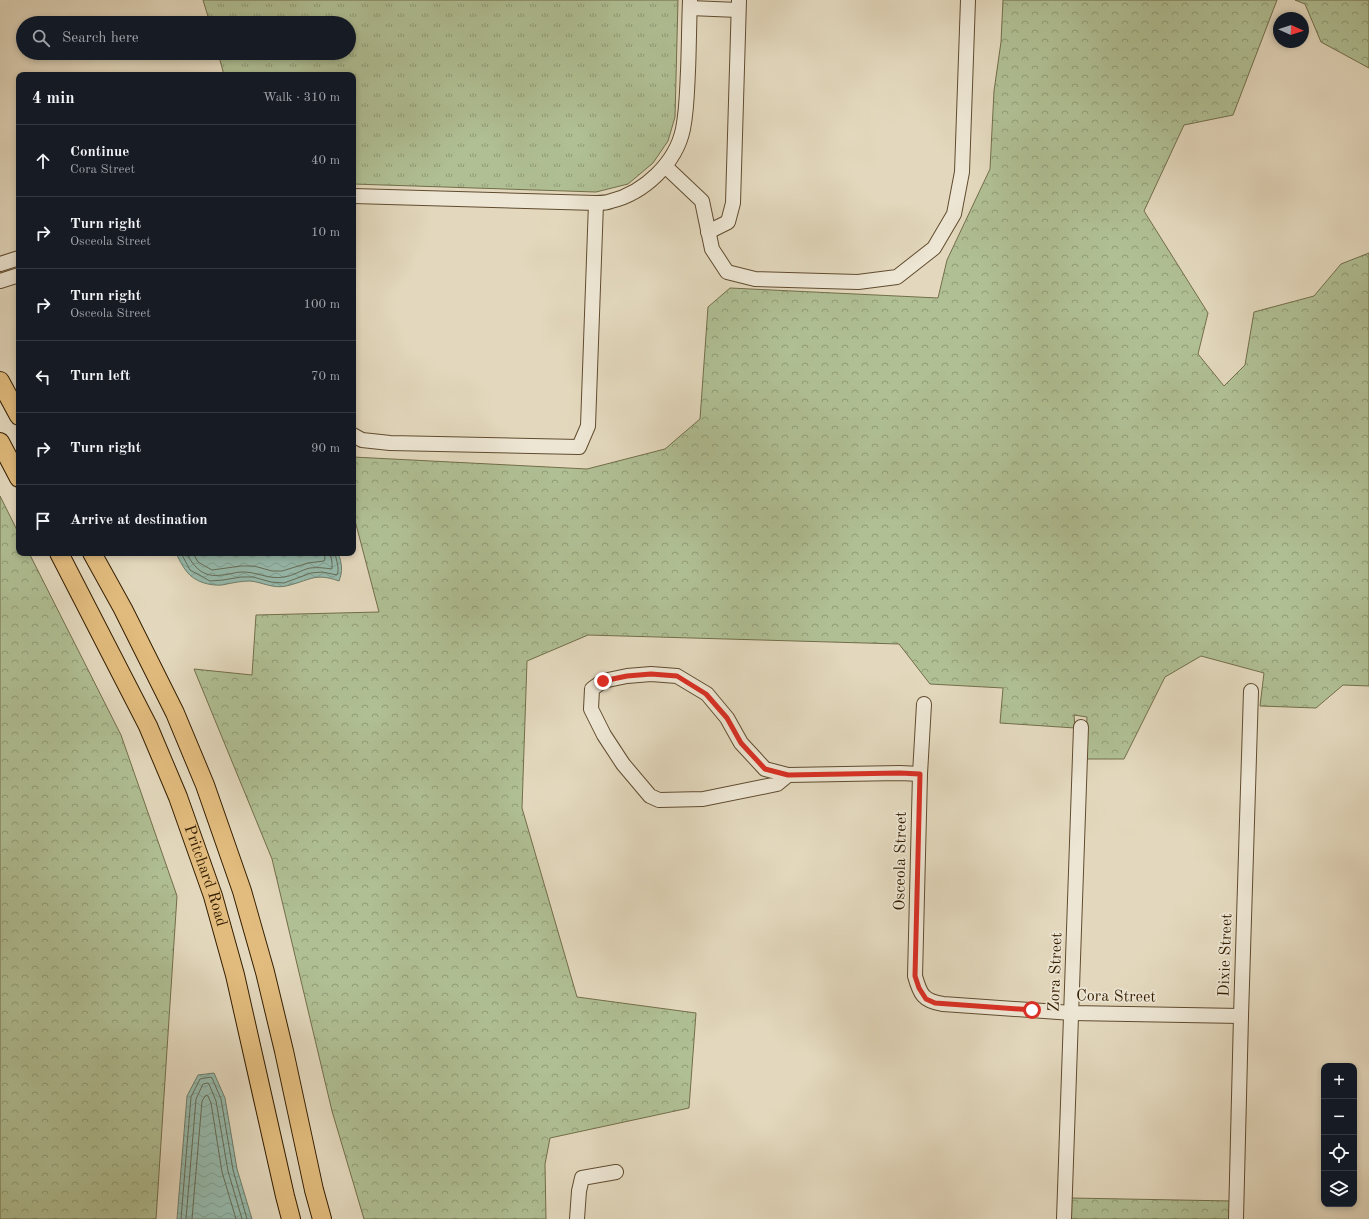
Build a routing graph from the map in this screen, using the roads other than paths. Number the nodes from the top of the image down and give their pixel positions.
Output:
1 (968, 0) edge
2 (690, 4) edge
3 (738, 5) edge
4 (665, 166) junction
5 (356, 196) edge
6 (596, 203) junction
7 (708, 232) junction
8 (16, 259) edge
9 (0, 264) edge
10 (16, 276) edge
11 (0, 281) edge
12 (0, 381) edge
13 (16, 410) edge
14 (356, 437) edge
15 (0, 442) edge
16 (16, 472) edge
17 (61, 556) edge
18 (94, 556) edge
19 (1251, 691) dead end
20 (924, 704) dead end
21 (1081, 727) dead end
22 (920, 774) junction
23 (788, 775) junction
24 (942, 1004) joint
25 (1072, 1013) junction
26 (1241, 1016) junction
27 (616, 1172) dead end
28 (291, 1219) edge
29 (322, 1219) edge
30 (577, 1219) edge
31 (1064, 1219) edge
32 (1236, 1219) edge

1 - 7 street
2 - 3 street
2 - 4 street
3 - 7 street
4 - 6 street
4 - 7 street
5 - 6 street
6 - 14 street
8 - 9 street
10 - 11 street
12 - 13 main road
15 - 16 main road
17 - 28 main road, Pritchard Road
18 - 29 main road, Pritchard Road
19 - 26 street, Dixie Street
20 - 22 street, Osceola Street
21 - 25 street, Zora Street
22 - 23 street
22 - 24 street, Osceola Street
23 - 23 street
24 - 25 street, Cora Street
25 - 26 street, Cora Street
25 - 31 street, Zora Street
26 - 32 street, Dixie Street
27 - 30 street

